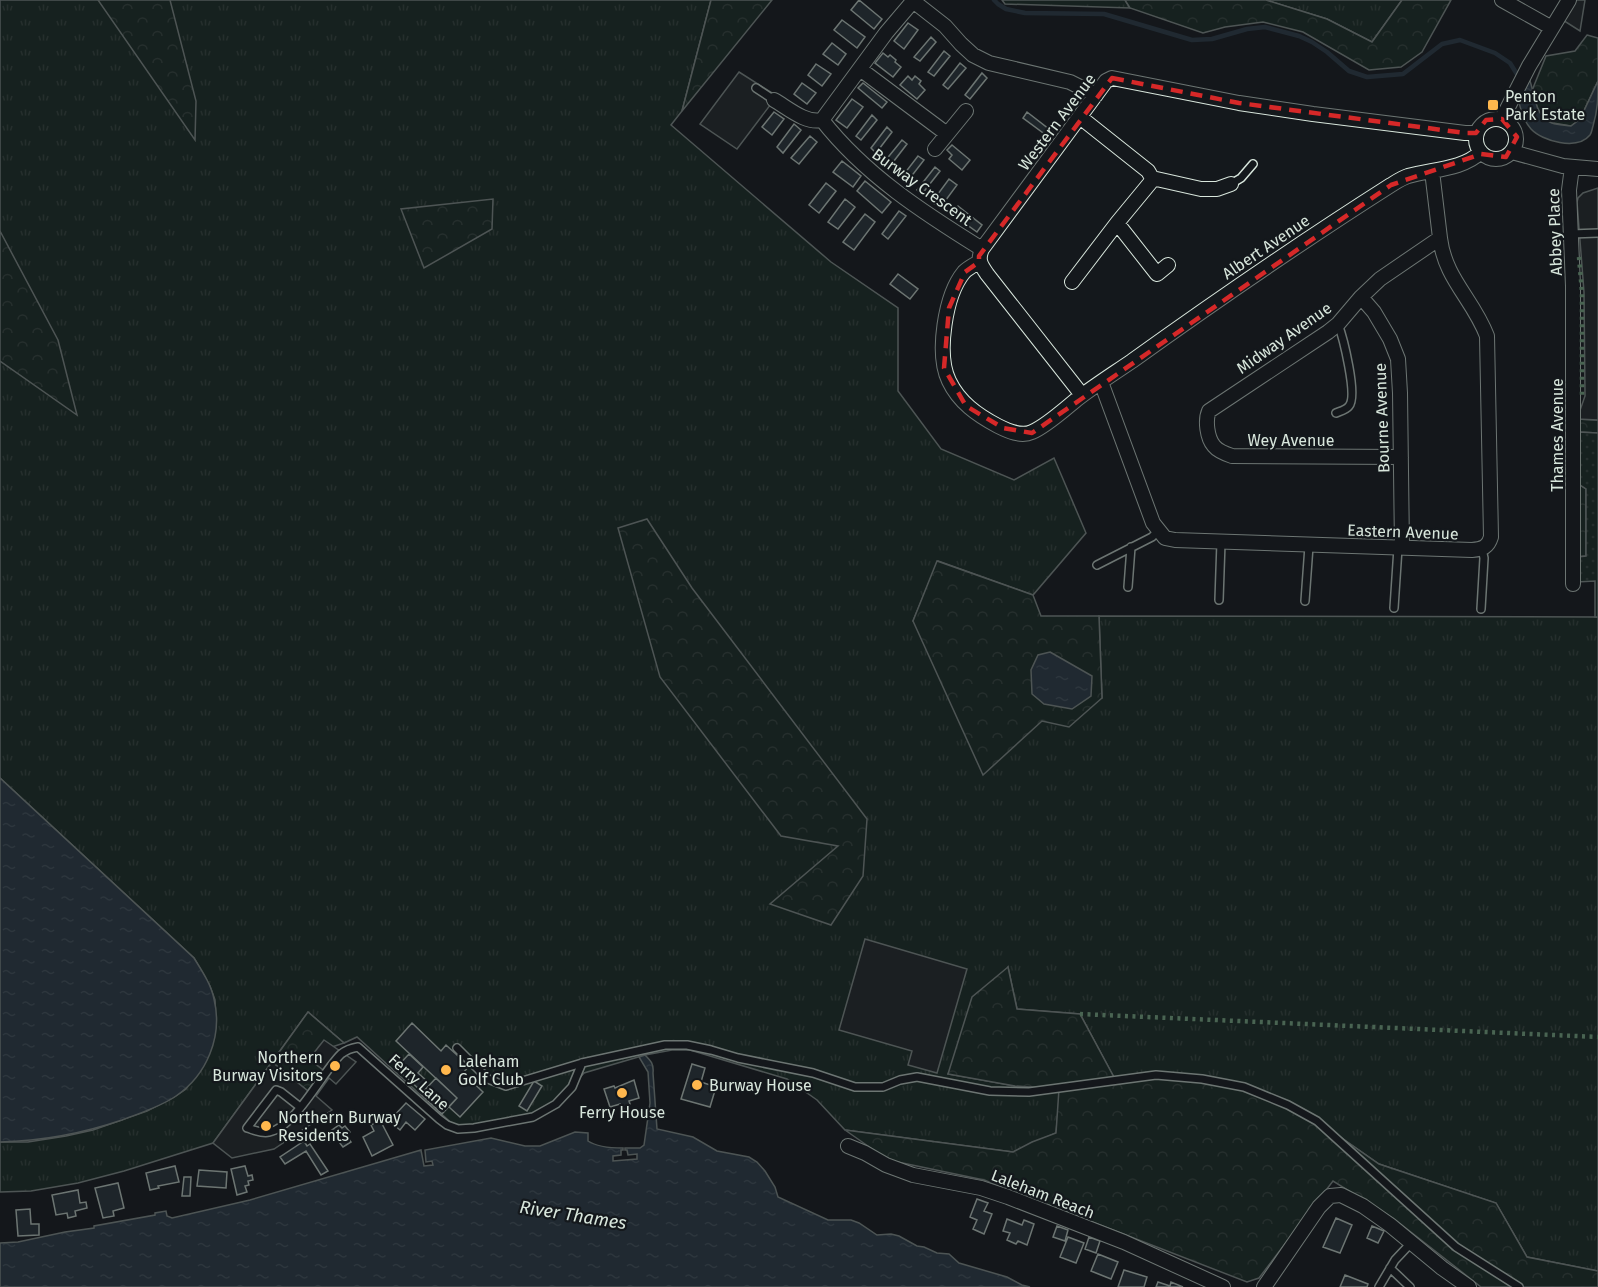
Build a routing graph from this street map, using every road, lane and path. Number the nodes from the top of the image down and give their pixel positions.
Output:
1 (913, 0) edge
2 (1502, 0) edge
3 (1569, 0) edge
4 (1552, 28) junction
5 (860, 69) junction
6 (756, 88) dead end
7 (1096, 95) junction
8 (774, 100) joint
9 (966, 111) dead end
10 (1080, 117) junction
11 (1502, 119) junction
12 (822, 120) junction
13 (1476, 133) junction
14 (947, 134) junction
15 (935, 149) dead end
16 (1481, 152) junction
17 (1512, 152) junction
18 (1253, 164) dead end
19 (1572, 167) junction
20 (1598, 169) edge
21 (1432, 171) junction
22 (1152, 178) junction
23 (1231, 184) joint
24 (1117, 223) junction
25 (1598, 233) edge
26 (1572, 234) junction
27 (1440, 238) junction
28 (981, 256) junction
29 (1168, 265) dead end
30 (1072, 282) dead end
31 (1574, 286) joint
32 (1361, 297) junction
33 (1338, 324) junction
34 (1101, 382) junction
35 (1083, 395) junction
36 (1336, 413) dead end
37 (1206, 417) joint
38 (1401, 457) junction
39 (1158, 531) junction
40 (1221, 542) junction
41 (1309, 546) junction
42 (1131, 547) junction
43 (1400, 548) junction
44 (1482, 549) junction
45 (1097, 565) dead end
46 (1573, 584) dead end
47 (1128, 587) dead end
48 (1219, 600) dead end
49 (1305, 601) dead end
50 (1394, 608) dead end
51 (1481, 609) dead end
52 (457, 1048) dead end
53 (582, 1063) junction
54 (300, 1107) junction
55 (848, 1146) dead end
56 (1411, 1243) junction
57 (1390, 1268) junction
58 (1223, 1287) edge
59 (1264, 1287) edge
60 (1379, 1287) edge
61 (1410, 1287) edge
62 (1469, 1287) edge
63 (1519, 1287) edge

1 - 5 street
1 - 7 street
2 - 4 street
3 - 4 street
4 - 11 street
5 - 12 street
5 - 14 street
6 - 8 lane
7 - 10 street, Western Avenue
7 - 13 street, Western Avenue
8 - 12 street
9 - 14 street
10 - 22 street
10 - 28 street, Western Avenue
11 - 13 street
11 - 17 street
12 - 28 street, Burway Crescent
13 - 16 street
14 - 15 street
16 - 17 street
16 - 21 street, Albert Avenue
17 - 19 street, Abbey Place
18 - 23 lane
19 - 20 street
19 - 26 street, Abbey Place
21 - 27 street
21 - 34 street, Albert Avenue
22 - 23 street
22 - 24 street
24 - 29 street
24 - 30 street
25 - 26 lane
26 - 31 street, Abbey Place
27 - 32 street, Midway Avenue
27 - 44 street, Eastern Avenue
28 - 35 street
28 - 35 street, Western Avenue
31 - 46 street, Thames Avenue
32 - 33 street, Midway Avenue
32 - 38 street, Bourne Avenue
33 - 36 lane
33 - 37 street, Midway Avenue
34 - 35 street, Albert Avenue
34 - 39 street
37 - 38 street, Wey Avenue
38 - 43 street, Bourne Avenue
39 - 40 street, Eastern Avenue
39 - 42 lane
40 - 41 street, Eastern Avenue
40 - 48 lane
41 - 43 street, Eastern Avenue
41 - 49 lane
42 - 45 lane
42 - 47 lane
43 - 44 street, Eastern Avenue
43 - 50 lane
44 - 51 lane
52 - 53 lane
53 - 54 lane, Ferry Lane
53 - 63 lane
54 - 54 lane
55 - 58 street, Laleham Reach
56 - 57 lane
56 - 59 street
56 - 62 street
57 - 60 lane
57 - 61 lane

